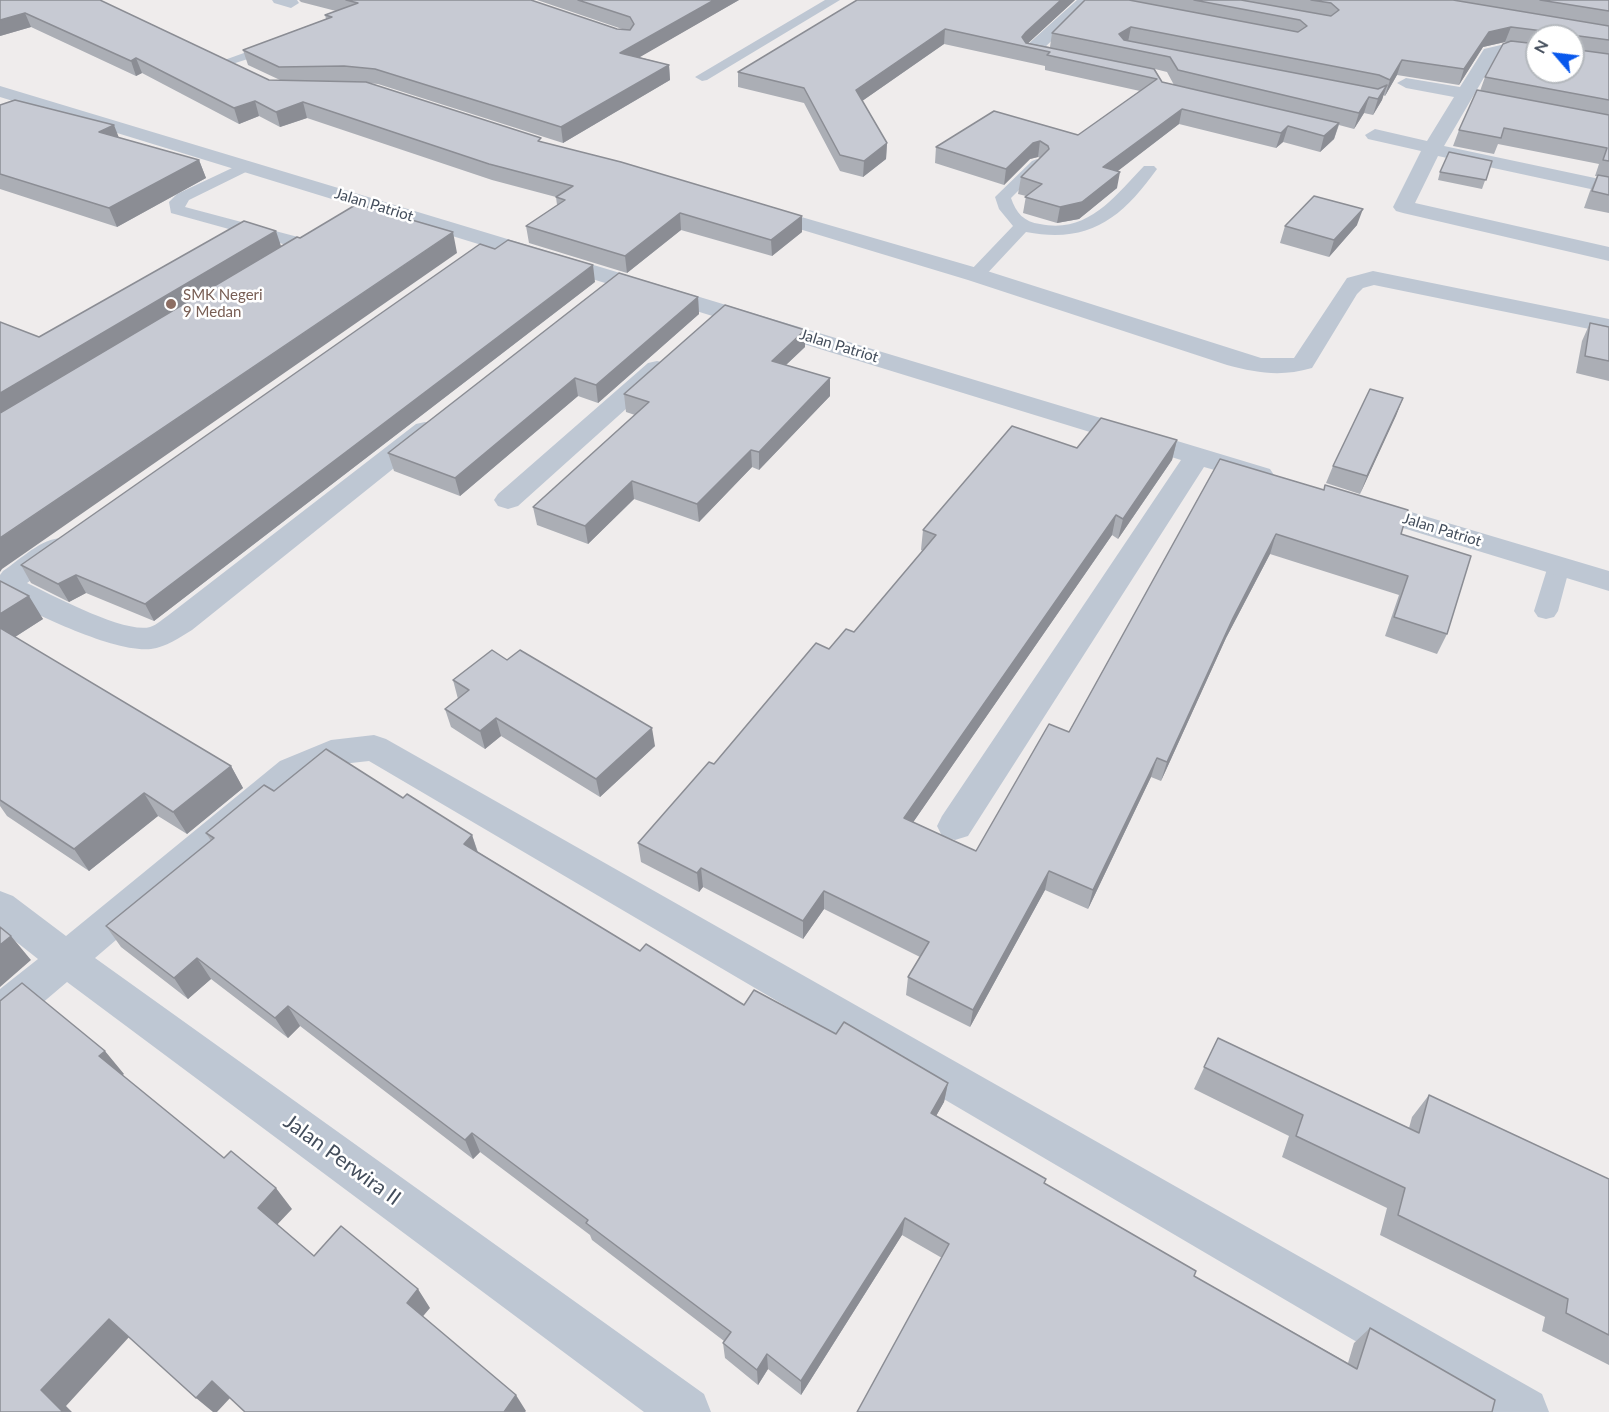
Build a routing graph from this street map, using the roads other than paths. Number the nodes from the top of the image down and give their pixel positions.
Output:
1 (834, 0) edge
2 (1089, 1) edge
3 (1048, 34) junction
4 (1071, 38) edge
5 (290, 40) edge
6 (205, 52) edge
7 (1525, 52) edge
8 (226, 62) junction
9 (1081, 62) edge
10 (257, 76) edge
11 (702, 77) dead end
12 (1406, 83) edge
13 (0, 91) edge
14 (1466, 95) junction
15 (1488, 101) edge
16 (38, 102) junction
17 (9, 114) edge
18 (1375, 135) dead end
19 (1432, 149) junction
20 (1037, 164) edge
21 (247, 166) junction
22 (1149, 169) dead end
23 (1609, 187) edge
24 (740, 205) edge
25 (1022, 226) junction
26 (494, 241) junction
27 (1609, 254) edge
28 (472, 257) edge
29 (286, 258) edge
30 (976, 275) junction
31 (617, 279) junction
32 (589, 301) edge
33 (1609, 326) edge
34 (677, 351) edge
35 (440, 418) edge
36 (1197, 456) junction
37 (1276, 480) edge
38 (508, 500) dead end
39 (1344, 501) edge
40 (82, 530) edge
41 (1559, 566) junction
42 (1609, 581) edge
43 (1546, 611) dead end
44 (955, 826) dead end
45 (0, 907) edge
46 (68, 960) junction
47 (0, 1014) edge
48 (686, 1412) edge
49 (1524, 1412) edge

1 - 11 lane
2 - 3 street
3 - 4 street
3 - 9 street
5 - 8 lane
6 - 8 street
7 - 14 street
8 - 10 street
12 - 14 street
13 - 16 street, Jalan Patriot
14 - 15 street
14 - 19 street
16 - 17 street
16 - 21 street, Jalan Patriot
18 - 19 street
19 - 23 street
19 - 27 street
20 - 25 lane
21 - 26 street, Jalan Patriot
21 - 29 lane
22 - 25 lane
24 - 30 street
25 - 30 lane
26 - 28 street
26 - 31 street, Jalan Patriot
30 - 33 street
31 - 32 street
31 - 36 street, Jalan Patriot
34 - 38 street
35 - 40 street
36 - 37 street, Jalan Patriot
36 - 44 street
39 - 41 street, Jalan Patriot
41 - 42 street, Jalan Patriot
41 - 43 lane
45 - 46 street, Jalan Perwira II
46 - 47 street
46 - 48 street, Jalan Perwira II
46 - 49 street

